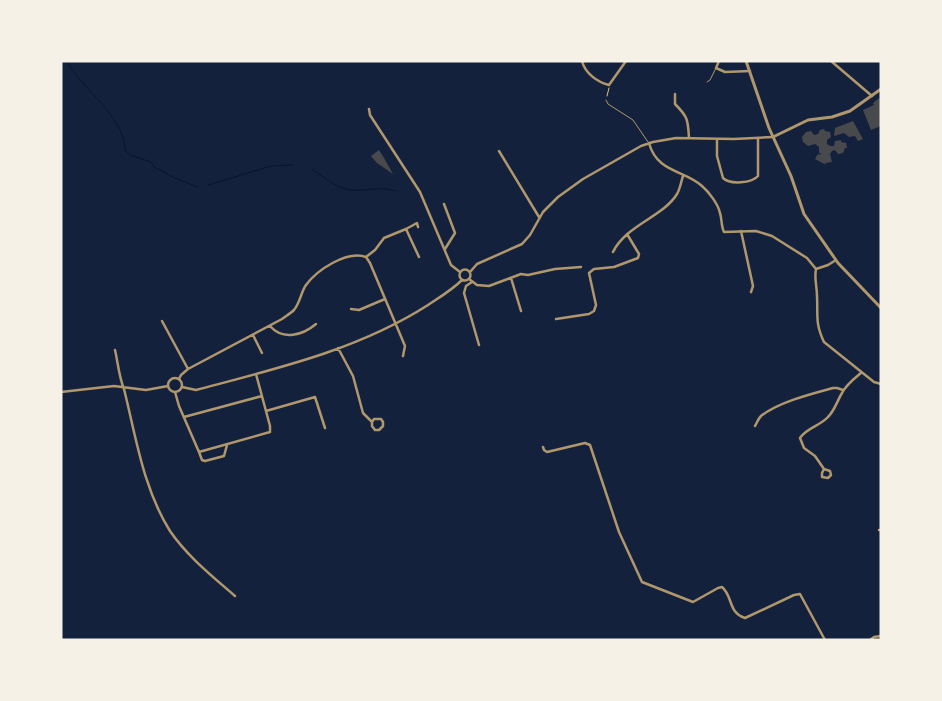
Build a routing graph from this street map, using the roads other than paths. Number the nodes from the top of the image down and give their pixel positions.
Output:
1 (582, 61) edge
2 (626, 61) edge
3 (719, 61) edge
4 (746, 61) edge
5 (832, 61) edge
6 (716, 68) junction
7 (750, 72) junction
8 (707, 82) dead end
9 (881, 89) edge
10 (675, 94) dead end
11 (872, 96) junction
12 (606, 100) road end
13 (369, 109) dead end
14 (773, 137) junction
15 (688, 138) junction
16 (717, 139) junction
17 (758, 139) junction
18 (648, 143) junction
19 (500, 151) dead end
20 (683, 176) junction
21 (444, 204) dead end
22 (539, 217) junction
23 (418, 227) dead end
24 (406, 229) junction
25 (741, 231) junction
26 (627, 234) junction
27 (445, 249) junction
28 (613, 252) dead end
29 (366, 257) junction
30 (419, 257) dead end
31 (836, 260) junction
32 (581, 267) dead end
33 (816, 269) junction
34 (460, 272) junction
35 (470, 272) junction
36 (511, 278) junction
37 (469, 279) junction
38 (462, 280) junction
39 (472, 282) junction
40 (751, 292) dead end
41 (385, 299) junction
42 (881, 308) edge
43 (351, 309) dead end
44 (521, 311) dead end
45 (556, 319) dead end
46 (162, 321) dead end
47 (316, 324) dead end
48 (395, 324) junction
49 (270, 326) junction
50 (253, 335) junction
51 (479, 345) dead end
52 (338, 348) junction
53 (114, 350) dead end
54 (262, 353) dead end
55 (403, 356) dead end
56 (188, 370) junction
57 (862, 372) junction
58 (256, 374) junction
59 (179, 379) junction
60 (881, 384) edge
61 (123, 386) junction
62 (168, 386) junction
63 (182, 387) junction
64 (843, 390) junction
65 (61, 392) edge
66 (175, 392) junction
67 (262, 396) junction
68 (266, 411) junction
69 (184, 418) junction
70 (372, 422) junction
71 (755, 426) dead end
72 (325, 428) dead end
73 (227, 444) junction
74 (542, 447) dead end
75 (199, 452) junction
76 (824, 469) dead end
77 (234, 596) dead end
78 (881, 636) edge
79 (826, 640) edge
80 (870, 640) edge

1 - 2 street
3 - 6 street
4 - 7 street
5 - 11 street
6 - 7 street
6 - 8 lane
7 - 14 street
9 - 11 street
10 - 15 street
11 - 14 street
12 - 18 lane
13 - 27 street
14 - 17 street
14 - 31 street
15 - 16 street
15 - 18 street
16 - 17 street
16 - 17 street
18 - 20 street
18 - 22 street
19 - 22 street
20 - 25 street
20 - 26 street
21 - 27 street
22 - 35 street
23 - 24 street
24 - 29 street
24 - 30 street
25 - 33 street
25 - 40 street
26 - 28 street
26 - 45 street
27 - 34 street
29 - 41 street
29 - 49 street
31 - 33 street
31 - 42 street
32 - 36 street
33 - 57 street
34 - 35 street
34 - 38 street
35 - 37 street
36 - 39 street
36 - 44 street
37 - 38 street
37 - 39 street
38 - 48 street
39 - 51 street
41 - 43 street
41 - 48 street
46 - 56 street
47 - 49 street
48 - 52 street
48 - 55 street
49 - 50 street
50 - 54 street
50 - 56 street
52 - 58 street
52 - 70 street
53 - 61 street
56 - 59 street
57 - 60 street
57 - 64 street
58 - 63 street
58 - 67 street
59 - 62 street
59 - 63 street
61 - 62 street
61 - 65 street
61 - 77 street
62 - 66 street
63 - 66 street
64 - 71 street
64 - 76 street
66 - 69 street
67 - 68 street
67 - 69 street
68 - 72 street
68 - 73 street
69 - 75 street
70 - 70 street
73 - 75 street
73 - 75 street
74 - 79 street
78 - 80 street

